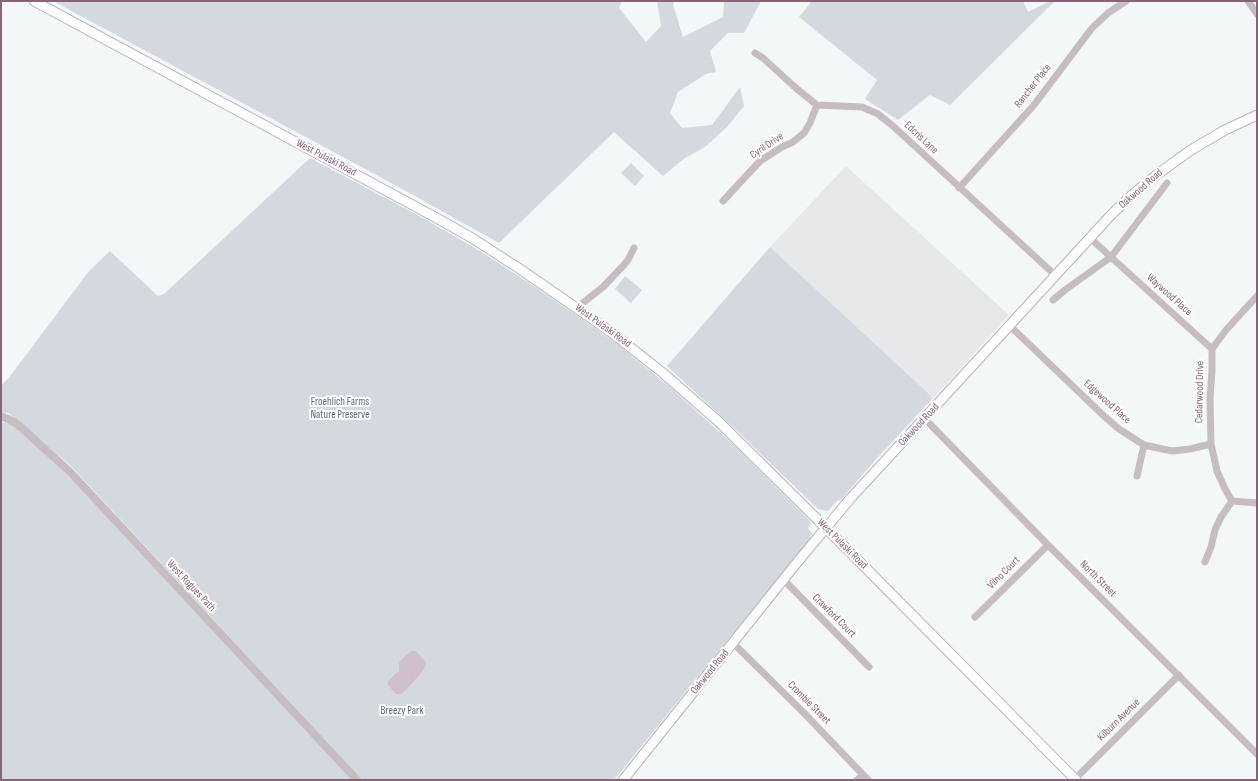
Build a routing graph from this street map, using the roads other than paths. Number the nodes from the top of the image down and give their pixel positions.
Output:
1 (34, 1) edge
2 (1126, 1) edge
3 (1248, 1) edge
4 (1257, 14) edge
5 (755, 53) dead end
6 (818, 105) junction
7 (1257, 115) edge
8 (1167, 183) dead end
9 (959, 188) junction
10 (723, 201) dead end
11 (1090, 238) junction
12 (634, 248) dead end
13 (1111, 258) junction
14 (1055, 275) junction
15 (1257, 296) edge
16 (1053, 300) dead end
17 (578, 308) junction
18 (1009, 325) junction
19 (1212, 349) junction
20 (1, 416) edge
21 (925, 419) junction
22 (1211, 444) junction
23 (1144, 446) junction
24 (1137, 476) dead end
25 (1232, 500) junction
26 (1257, 503) edge
27 (826, 528) junction
28 (1048, 545) junction
29 (1205, 562) dead end
30 (784, 580) junction
31 (975, 618) dead end
32 (733, 643) junction
33 (869, 667) dead end
34 (1179, 675) junction
35 (1257, 754) edge
36 (865, 777) edge
37 (357, 780) edge
38 (623, 780) edge
39 (857, 780) edge
40 (1075, 780) edge

1 - 17 main road, West Pulaski Road
2 - 9 street, Rancher Place
3 - 4 street
5 - 6 street
6 - 9 street, Edcris Lane
6 - 10 street, Cyril Drive
7 - 11 main road, Oakwood Road
8 - 13 street, Oakwood Road
9 - 14 street, Edcris Lane
11 - 13 street, Waywood Place
11 - 14 main road, Oakwood Road
12 - 17 street
13 - 16 street, Oakwood Road
13 - 19 street, Waywood Place
14 - 18 main road, Oakwood Road
15 - 19 street, Cedarwood Drive
17 - 27 main road, West Pulaski Road
18 - 21 main road, Oakwood Road
18 - 23 street, Edgewood Place
19 - 22 street, Cedarwood Drive
20 - 37 street, West Rogues Path
21 - 27 main road, Oakwood Road
21 - 28 street, North Street
22 - 23 street, Edgewood Place
22 - 25 street, Cedarwood Drive
23 - 24 street
25 - 26 street
25 - 29 street
27 - 30 main road, Oakwood Road
27 - 40 main road, West Pulaski Road
28 - 31 street, Vilno Court
28 - 34 street, North Street
30 - 32 main road, Oakwood Road
30 - 33 street, Crawford Court
32 - 36 street, Crombie Street
32 - 38 main road, Oakwood Road
34 - 35 street, North Street
34 - 40 street, Kilburn Avenue
36 - 39 street

